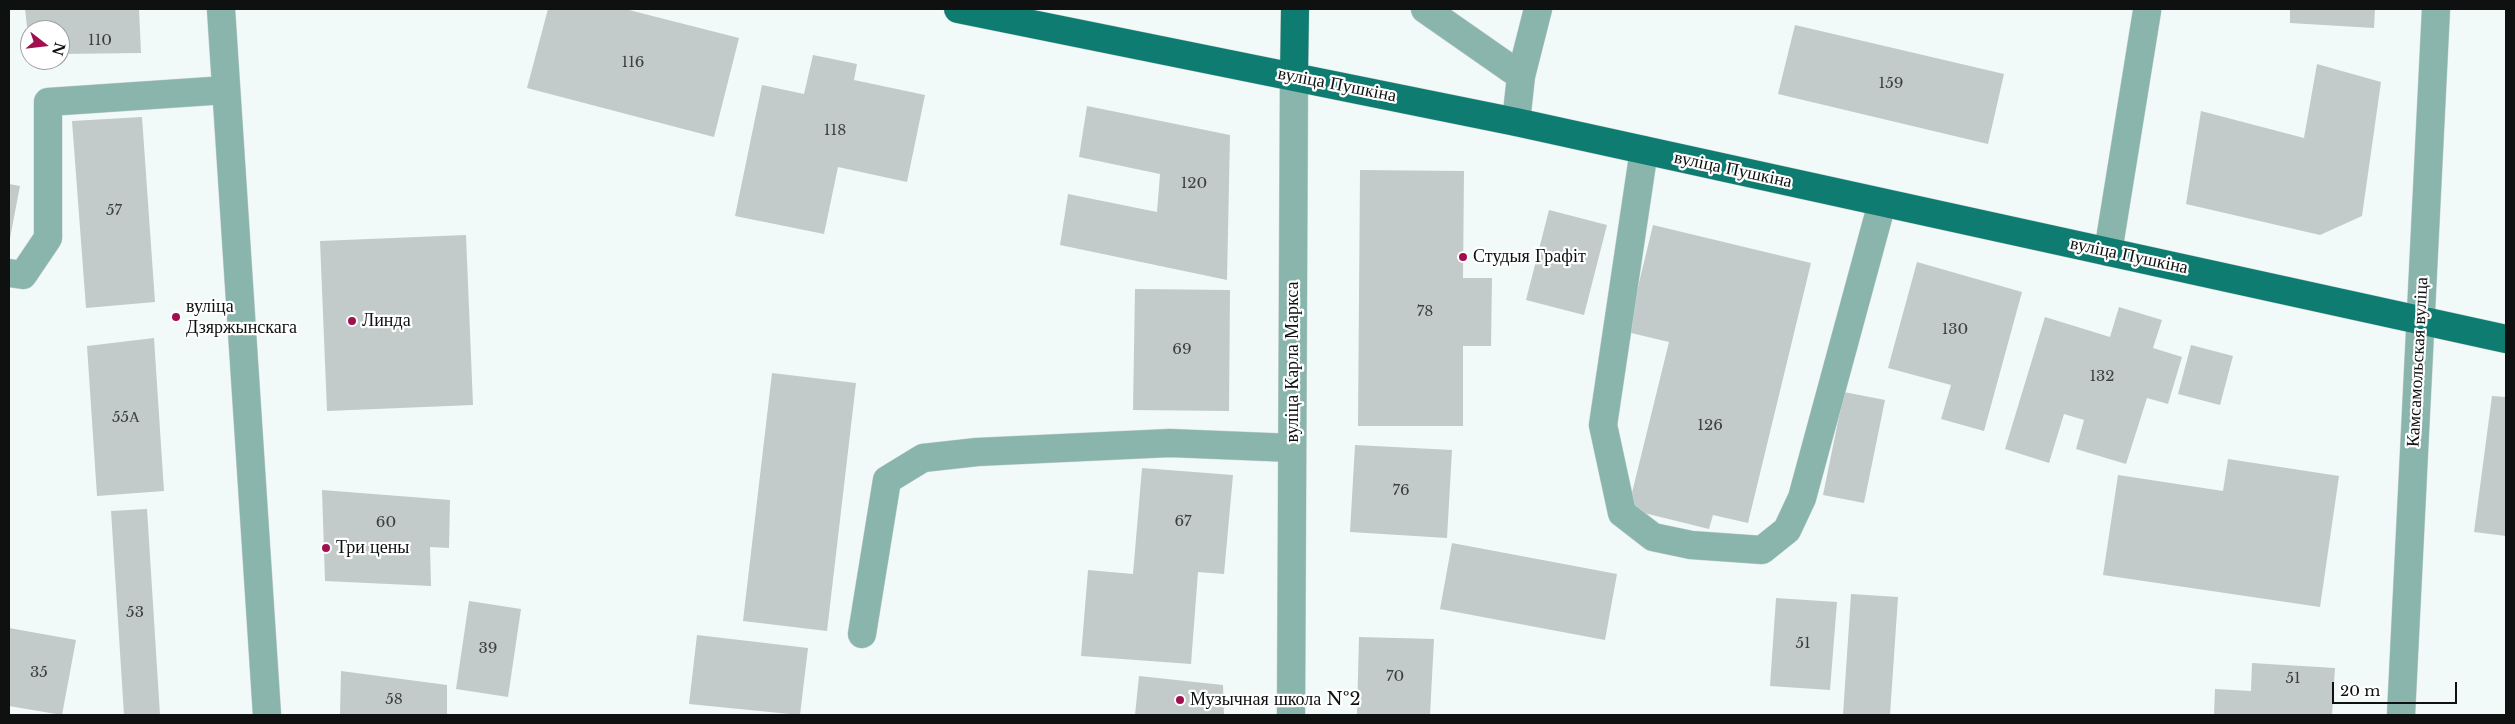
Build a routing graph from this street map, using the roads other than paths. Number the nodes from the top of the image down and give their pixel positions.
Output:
1 (221, 9) edge
2 (958, 9) edge
3 (1295, 9) edge
4 (1425, 9) edge
5 (1538, 9) edge
6 (2436, 9) edge
7 (2146, 11) dead end
8 (1294, 76) junction
9 (1522, 76) junction
10 (226, 90) junction
11 (1516, 122) junction
12 (1644, 150) junction
13 (1882, 202) junction
14 (2108, 252) junction
15 (9, 273) edge
16 (2420, 320) junction
17 (2506, 339) edge
18 (1292, 448) junction
19 (862, 634) dead end
20 (267, 715) edge
21 (1291, 715) edge
22 (2401, 715) edge

1 - 10 street
2 - 8 main road, вуліца Пушкіна
3 - 8 main road, вуліца Карла Маркса
4 - 9 street
5 - 9 street
6 - 16 street, Камсамольская вуліца
7 - 14 street
8 - 11 main road, вуліца Пушкіна
8 - 18 street, вуліца Карла Маркса
9 - 11 street
10 - 15 street
10 - 20 street
11 - 12 main road, вуліца Пушкіна
12 - 13 main road, вуліца Пушкіна
12 - 13 street
13 - 14 main road, вуліца Пушкіна
14 - 16 main road, вуліца Пушкіна
16 - 17 main road, вуліца Пушкіна
16 - 22 street, Камсамольская вуліца
18 - 19 street
18 - 21 street, вуліца Карла Маркса

